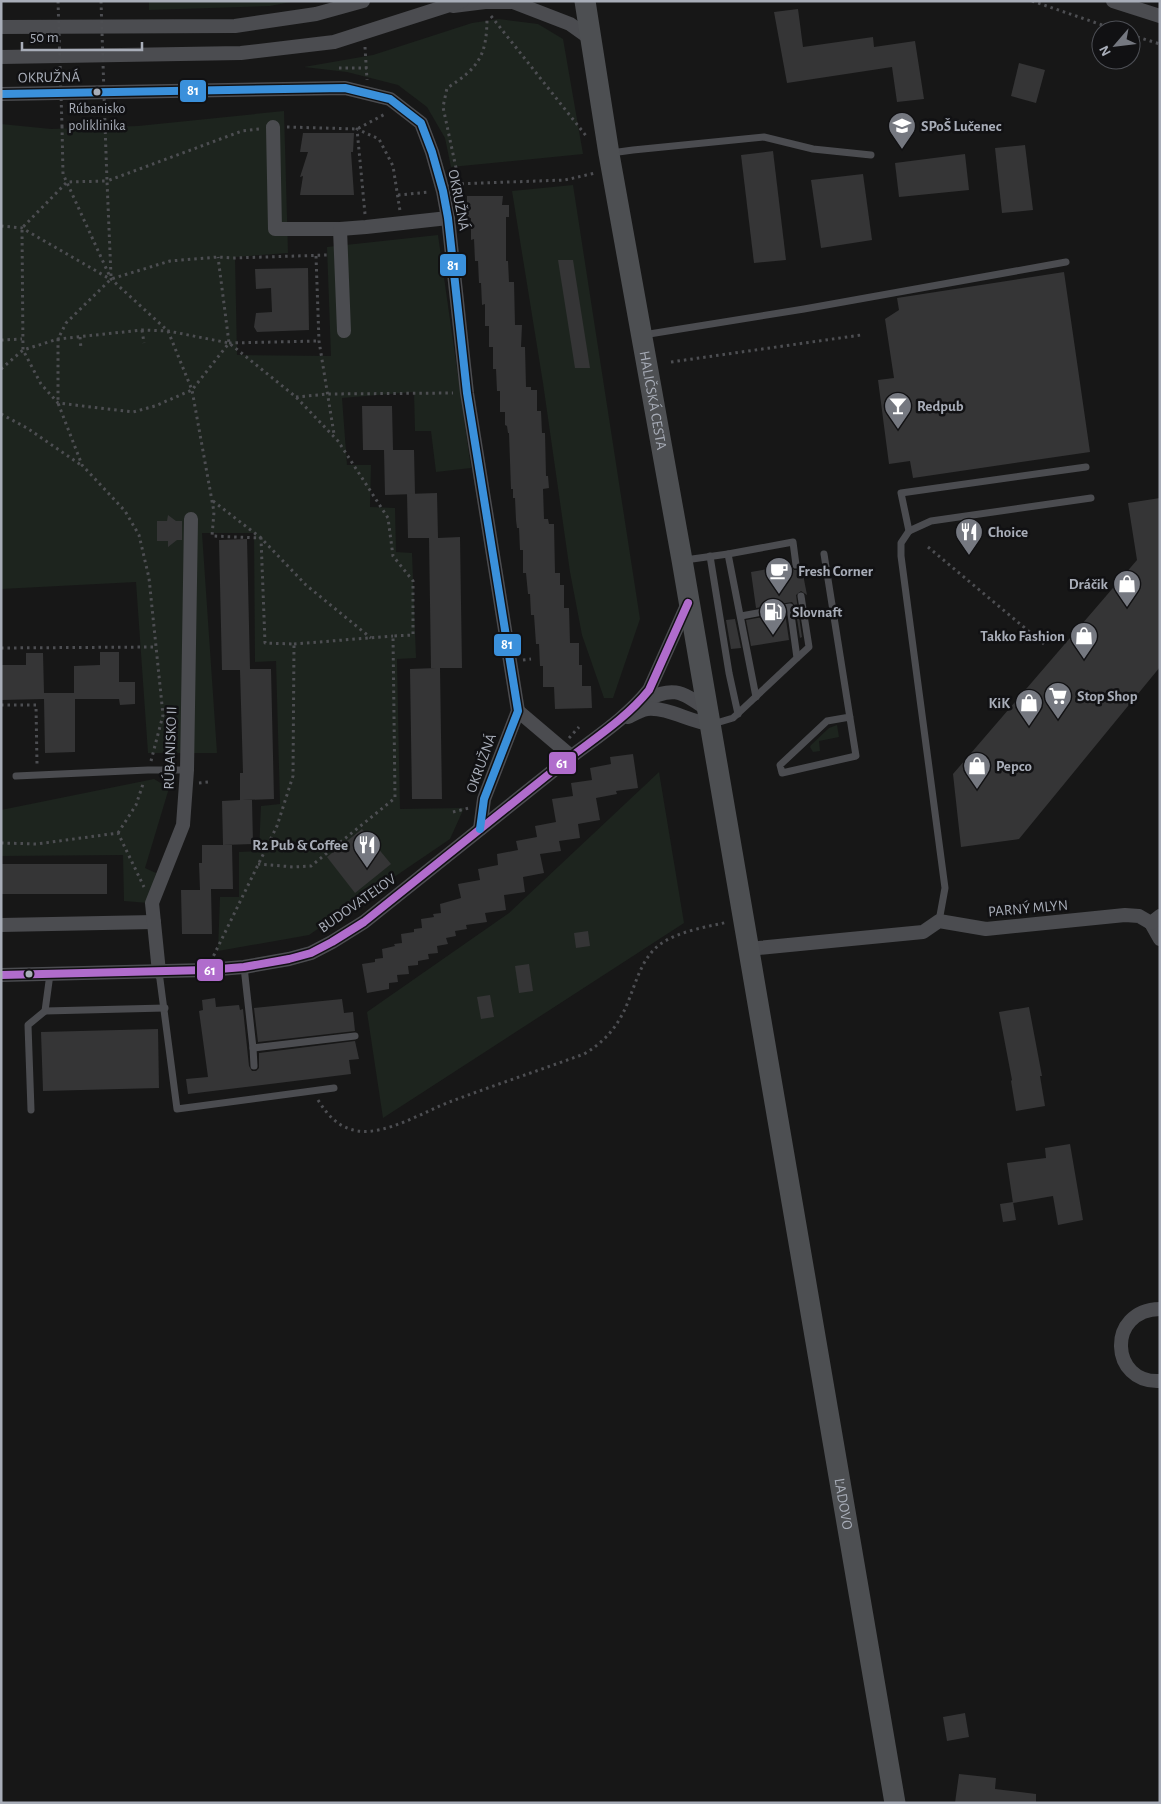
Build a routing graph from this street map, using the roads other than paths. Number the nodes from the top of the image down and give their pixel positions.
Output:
1 (363, 1) edge
2 (462, 1) edge
3 (585, 1) edge
4 (1112, 1) edge
5 (447, 7) junction
6 (1160, 16) edge
7 (1, 27) edge
8 (592, 39) junction
9 (1, 57) edge
10 (1, 94) edge
11 (273, 127) road end
12 (608, 154) junction
13 (871, 155) dead end
14 (448, 218) junction
15 (340, 229) junction
16 (1066, 262) dead end
17 (344, 331) dead end
18 (640, 336) junction
19 (1086, 467) dead end
20 (1091, 498) dead end
21 (191, 518) dead end
22 (909, 531) junction
23 (728, 554) junction
24 (824, 554) dead end
25 (710, 556) junction
26 (682, 560) junction
27 (796, 565) dead end
28 (801, 596) dead end
29 (688, 603) junction
30 (741, 616) junction
31 (797, 658) junction
32 (756, 697) junction
33 (640, 702) junction
34 (518, 711) junction
35 (738, 714) junction
36 (709, 717) junction
37 (850, 717) junction
38 (619, 721) junction
39 (571, 756) junction
40 (186, 770) junction
41 (16, 776) dead end
42 (480, 829) junction
43 (1155, 919) edge
44 (939, 921) junction
45 (154, 922) junction
46 (1, 925) edge
47 (1160, 939) edge
48 (748, 949) junction
49 (244, 967) junction
50 (159, 972) junction
51 (1, 974) edge
52 (50, 974) junction
53 (165, 1008) junction
54 (45, 1011) junction
55 (355, 1036) dead end
56 (253, 1048) junction
57 (254, 1066) dead end
58 (334, 1088) dead end
59 (31, 1110) dead end
60 (1158, 1309) edge
61 (1160, 1381) edge
62 (895, 1803) edge

1 - 7 street
2 - 5 street
3 - 8 main road, HALIČSKÁ CESTA
4 - 6 street
5 - 8 street
5 - 9 street
8 - 12 main road, HALIČSKÁ CESTA
10 - 14 street, OKRUŽNÁ
11 - 15 street
12 - 13 lane
12 - 18 main road, HALIČSKÁ CESTA
14 - 15 street
14 - 34 street, OKRUŽNÁ
15 - 17 street
16 - 18 lane
18 - 26 main road, HALIČSKÁ CESTA
19 - 22 lane
20 - 22 lane
21 - 40 street, RÚBANISKO II
22 - 44 lane
23 - 25 lane
23 - 27 lane
23 - 30 lane
24 - 37 lane
25 - 26 lane
25 - 35 lane
26 - 29 main road, HALIČSKÁ CESTA
28 - 31 lane
29 - 33 street, BUDOVATEĽOV
29 - 36 main road, HALIČSKÁ CESTA
30 - 31 lane
30 - 32 lane
31 - 32 lane
32 - 35 lane
33 - 36 street, BUDOVATEĽOV
33 - 38 street, BUDOVATEĽOV
34 - 39 street
34 - 42 street, OKRUŽNÁ
35 - 36 lane
36 - 38 street, BUDOVATEĽOV
36 - 48 main road, HALIČSKÁ CESTA
37 - 37 lane
38 - 39 street, BUDOVATEĽOV
39 - 42 street, BUDOVATEĽOV
40 - 41 lane
40 - 45 street, RÚBANISKO II
42 - 49 street, BUDOVATEĽOV
43 - 44 street, PARNÝ MLYN
43 - 47 street
44 - 48 street
45 - 46 street
45 - 50 street, RÚBANISKO II
48 - 62 main road, ĽADOVO
49 - 50 street, BUDOVATEĽOV
49 - 56 lane
50 - 52 street, BUDOVATEĽOV
50 - 53 lane
51 - 52 street, BUDOVATEĽOV
52 - 54 lane
53 - 54 lane
53 - 58 lane
54 - 59 lane
55 - 56 lane
56 - 57 lane
60 - 61 street

